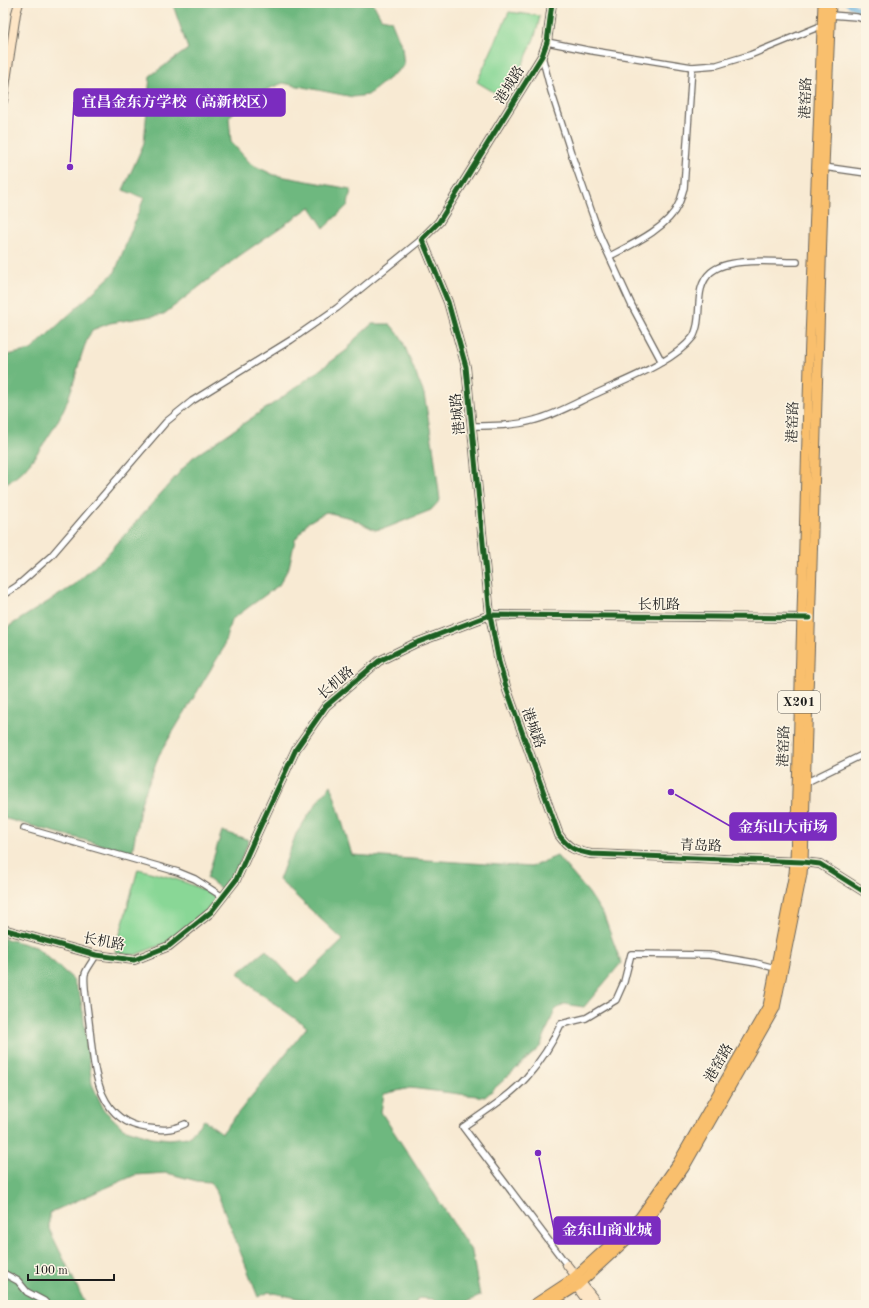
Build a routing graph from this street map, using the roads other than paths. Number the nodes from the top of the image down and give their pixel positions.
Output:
1 (19, 3) edge
2 (552, 3) edge
3 (828, 8) edge
4 (866, 20) edge
5 (823, 25) junction
6 (547, 42) junction
7 (542, 56) junction
8 (692, 67) junction
9 (3, 101) edge
10 (824, 167) junction
11 (866, 173) edge
12 (422, 239) junction
13 (610, 256) junction
14 (797, 262) dead end
15 (662, 362) junction
16 (471, 426) junction
17 (3, 595) edge
18 (490, 615) junction
19 (806, 618) junction
20 (866, 752) edge
21 (804, 783) junction
22 (24, 828) dead end
23 (574, 850) joint
24 (799, 862) junction
25 (866, 893) edge
26 (223, 897) junction
27 (3, 929) edge
28 (96, 955) junction
29 (776, 968) junction
30 (185, 1124) dead end
31 (567, 1265) joint
32 (3, 1273) edge
33 (576, 1281) junction
34 (48, 1305) edge
35 (533, 1305) edge
36 (547, 1305) edge
37 (590, 1305) edge
38 (599, 1305) edge

1 - 9 street
2 - 6 street, 港城路
3 - 4 street
3 - 5 main road, 港窑路 / X201
3 - 10 main road, 港窑路 / X201
5 - 8 street
5 - 19 main road, 港窑路 / X201
6 - 7 street, 港城路
6 - 8 street
7 - 12 street, 港城路
7 - 13 street
8 - 13 street
10 - 11 street
10 - 19 main road, 港窑路 / X201
12 - 16 street, 港城路
12 - 17 street
13 - 15 street
14 - 15 street
15 - 16 street
16 - 18 street, 港城路
18 - 19 street, 长机路
18 - 23 street, 港城路
18 - 26 street, 长机路
19 - 21 main road, 港窑路 / X201
19 - 24 main road, 港窑路 / X201
20 - 21 street
21 - 24 main road, 港窑路 / X201
22 - 26 street
23 - 24 street, 青岛路
24 - 25 street, 青岛路
24 - 29 main road, 港窑路 / X201
24 - 33 main road, 港窑路 / X201
26 - 28 street, 长机路
27 - 28 street, 长机路
28 - 30 street
29 - 31 street
29 - 33 main road, 港窑路 / X201
31 - 33 street
32 - 34 street
33 - 35 main road, 港窑路 / X201
33 - 36 main road, 港窑路 / X201
33 - 37 street
33 - 38 street

